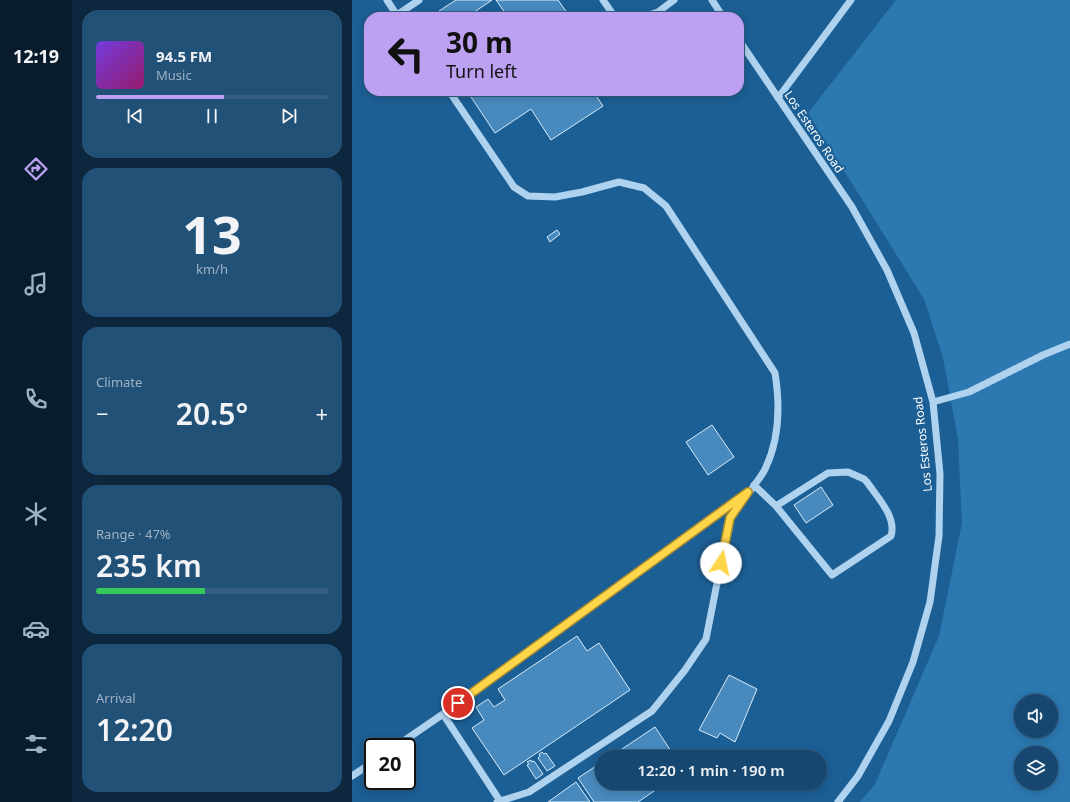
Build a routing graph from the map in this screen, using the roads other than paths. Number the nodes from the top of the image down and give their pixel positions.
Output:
1 (387, 0) edge
2 (419, 0) edge
3 (603, 0) edge
4 (674, 0) edge
5 (712, 0) edge
6 (851, 0) edge
7 (395, 12) edge
8 (403, 12) edge
9 (611, 12) edge
10 (658, 12) edge
11 (720, 12) edge
12 (744, 47) edge
13 (452, 96) edge
14 (778, 98) junction
15 (1070, 344) edge
16 (933, 402) junction
17 (754, 485) junction
18 (748, 492) junction
19 (776, 506) junction
20 (442, 714) junction
21 (408, 738) edge
22 (364, 768) edge
23 (352, 776) edge
24 (499, 802) edge
25 (838, 802) edge

1 - 7 street
2 - 8 street
3 - 9 street
4 - 10 street
5 - 11 street
6 - 14 street
12 - 14 street, Los Esteros Road
13 - 17 street
14 - 16 street, Los Esteros Road
15 - 16 street
16 - 25 street, Los Esteros Road
17 - 18 street
17 - 19 street
18 - 20 street
18 - 24 street
19 - 19 street
20 - 21 street
20 - 24 street
22 - 23 street

